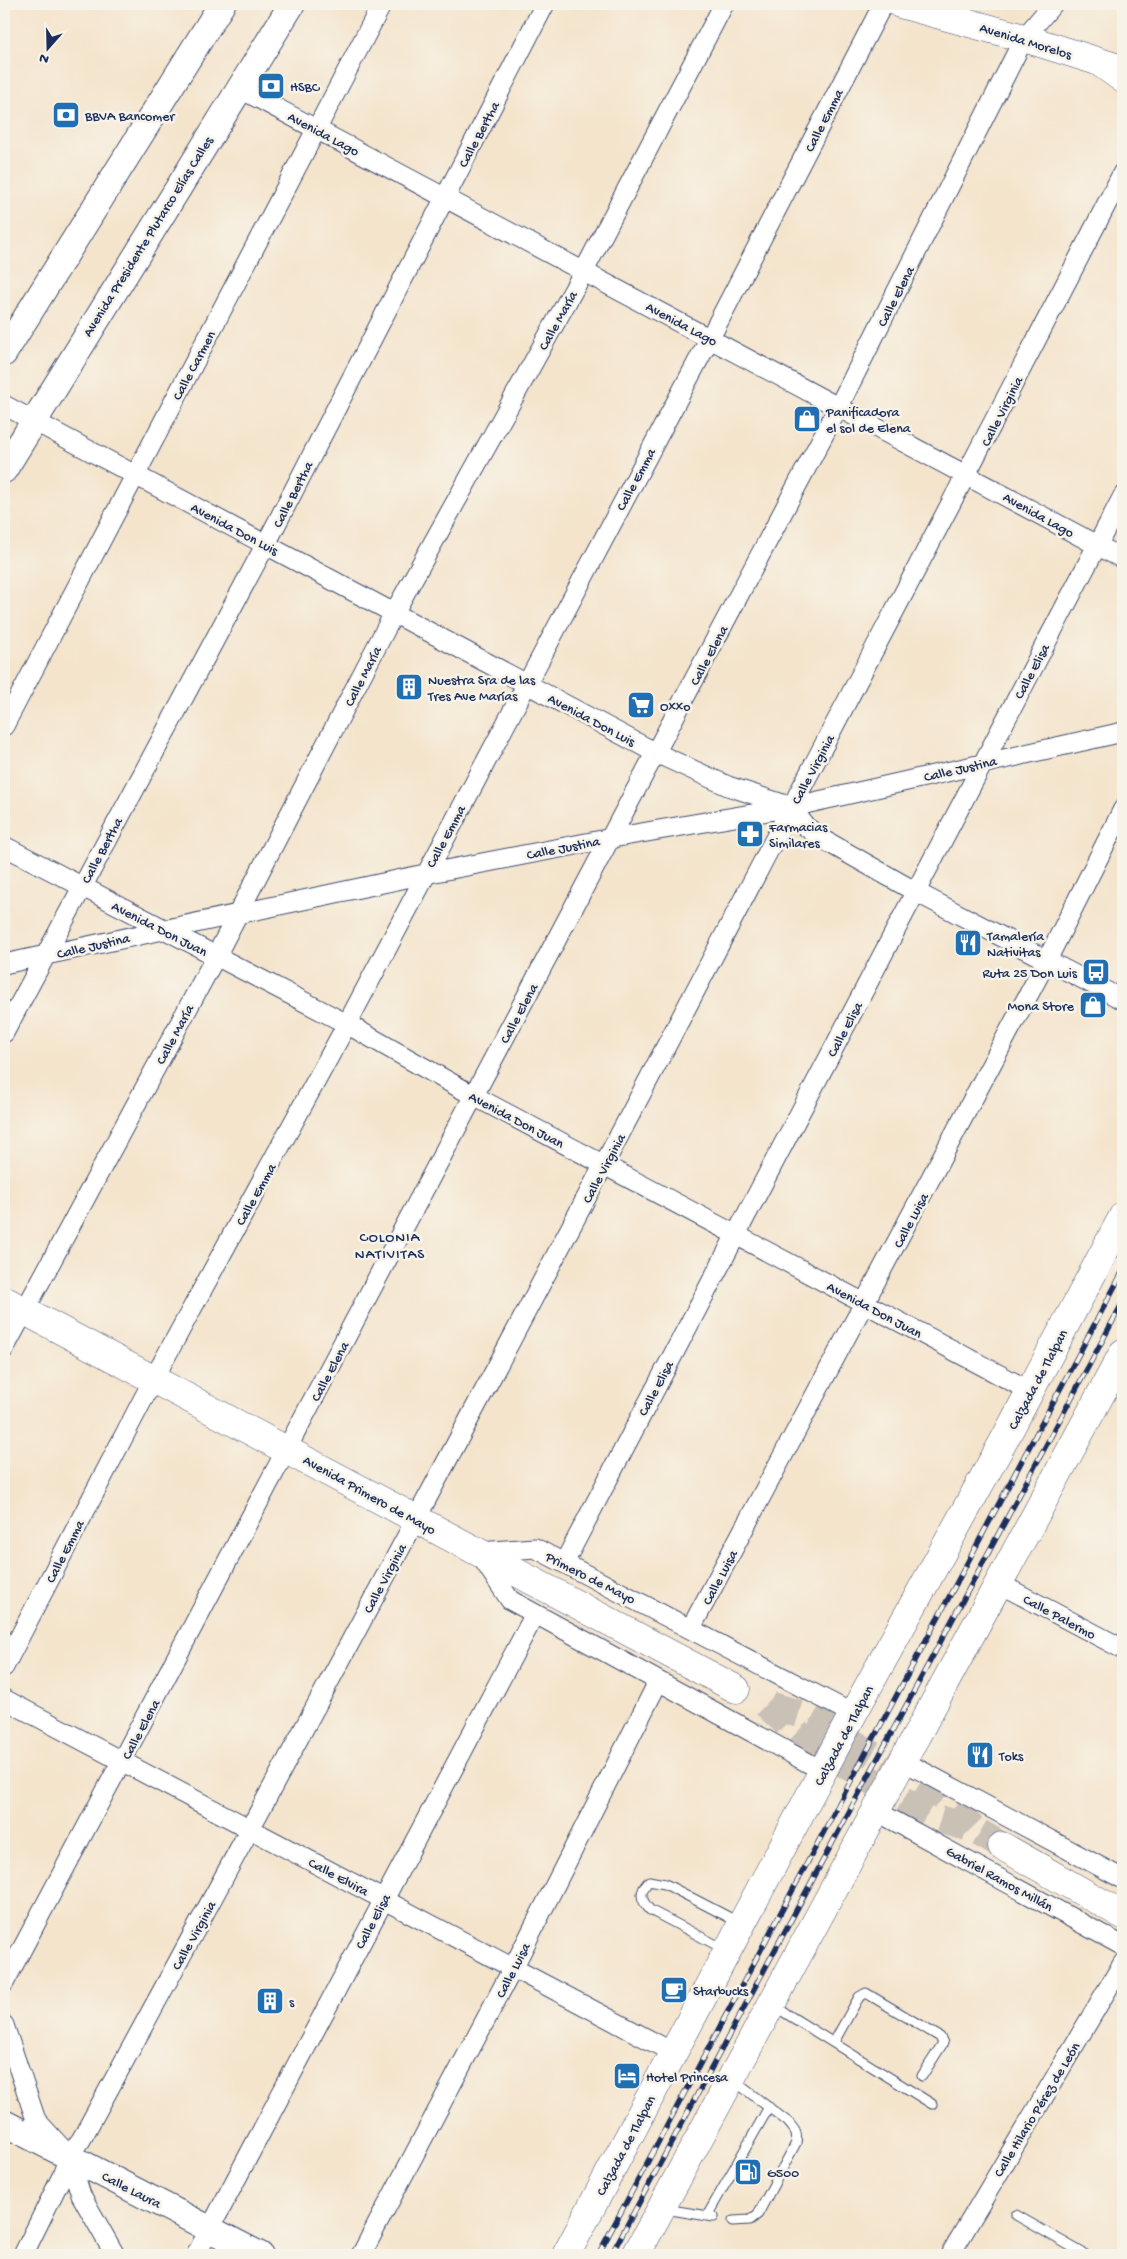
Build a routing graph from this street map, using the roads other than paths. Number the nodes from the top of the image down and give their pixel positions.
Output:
1 (222, 4) edge
2 (292, 4) edge
3 (382, 4) edge
4 (545, 4) edge
5 (724, 4) edge
6 (883, 4) edge
7 (900, 4) edge
8 (1053, 4) edge
9 (1024, 38) junction
10 (1111, 66) edge
11 (1123, 79) edge
12 (239, 88) junction
13 (317, 128) junction
14 (1123, 172) edge
15 (445, 197) junction
16 (584, 271) junction
17 (710, 338) junction
18 (4, 353) edge
19 (4, 405) edge
20 (839, 406) junction
21 (32, 421) junction
22 (4, 470) edge
23 (968, 475) junction
24 (136, 476) junction
25 (1123, 496) edge
26 (266, 544) junction
27 (1098, 546) junction
28 (1123, 559) edge
29 (394, 613) junction
30 (527, 684) junction
31 (4, 726) edge
32 (1123, 732) edge
33 (656, 754) junction
34 (982, 763) junction
35 (792, 807) junction
36 (1123, 809) edge
37 (612, 838) junction
38 (4, 846) edge
39 (425, 874) junction
40 (81, 887) junction
41 (916, 892) junction
42 (238, 915) junction
43 (161, 930) junction
44 (44, 955) junction
45 (216, 956) junction
46 (1047, 960) junction
47 (4, 964) edge
48 (1123, 1000) edge
49 (347, 1024) junction
50 (4, 1033) edge
51 (474, 1096) junction
52 (604, 1166) junction
53 (1123, 1216) edge
54 (736, 1235) junction
55 (866, 1304) junction
56 (14, 1306) edge
57 (4, 1349) edge
58 (1122, 1356) edge
59 (153, 1380) junction
60 (1030, 1390) junction
61 (288, 1450) junction
62 (416, 1520) junction
63 (478, 1552) junction
64 (564, 1563) junction
65 (998, 1583) junction
66 (535, 1614) junction
67 (691, 1628) junction
68 (1123, 1650) edge
69 (4, 1667) edge
70 (658, 1682) junction
71 (736, 1689) dead end
72 (4, 1699) edge
73 (853, 1714) junction
74 (124, 1760) junction
75 (903, 1761) junction
76 (824, 1771) junction
77 (876, 1810) junction
78 (252, 1828) junction
79 (1002, 1846) tunnel mouth
80 (1123, 1879) edge
81 (383, 1899) junction
82 (1123, 1915) edge
83 (742, 1924) junction
84 (1123, 1946) edge
85 (728, 1952) junction
86 (1123, 1963) edge
87 (513, 1968) junction
88 (4, 1983) edge
89 (772, 2004) junction
90 (4, 2025) edge
91 (834, 2042) junction
92 (674, 2053) junction
93 (922, 2076) dead end
94 (731, 2078) junction
95 (932, 2104) dead end
96 (769, 2107) junction
97 (4, 2123) edge
98 (69, 2156) junction
99 (661, 2209) junction
100 (1016, 2215) dead end
101 (733, 2221) dead end
102 (209, 2228) junction
103 (642, 2253) edge
104 (23, 2255) edge
105 (115, 2255) edge
106 (196, 2255) edge
107 (260, 2255) edge
108 (361, 2255) edge
109 (566, 2255) edge
110 (950, 2255) edge
111 (1086, 2255) edge

1 - 18 main road
2 - 12 main road, Avenida Presidente Plutarco Elías Calles
3 - 13 street, Calle Carmen
4 - 15 street, Calle Bertha
5 - 16 street, Calle María
6 - 17 street, Calle Emma
7 - 9 main road, Avenida Morelos
8 - 9 street, Calle Elena
9 - 10 main road, Avenida Morelos
9 - 20 street, Calle Elena
10 - 11 main road, Avenida Morelos
12 - 13 street, Avenida Lago
12 - 21 main road, Avenida Presidente Plutarco Elías Calles
13 - 15 street, Avenida Lago
13 - 24 street, Calle Carmen
14 - 23 street, Calle Virginia
15 - 16 street, Avenida Lago
15 - 26 street, Calle Bertha
16 - 17 street, Avenida Lago
16 - 29 street, Calle María
17 - 20 street, Avenida Lago
17 - 30 street, Calle Emma
19 - 21 street, Avenida Don Luis
20 - 23 street, Avenida Lago
20 - 33 street, Calle Elena
21 - 22 main road, Avenida Presidente Plutarco Elías Calles
21 - 24 street, Avenida Don Luis
23 - 27 street, Avenida Lago
23 - 35 street, Calle Virginia
24 - 26 street, Avenida Don Luis
24 - 31 street, Calle Carmen
25 - 27 street, Calle Elisa
26 - 29 street, Avenida Don Luis
26 - 40 street, Calle Bertha
27 - 28 street, Avenida Lago
27 - 34 street, Calle Elisa
29 - 30 street, Avenida Don Luis
29 - 42 street, Calle María
30 - 33 street, Avenida Don Luis
30 - 39 street, Calle Emma
32 - 34 street, Calle Justina
33 - 35 street, Avenida Don Luis
33 - 37 street, Calle Elena
34 - 35 street, Calle Justina
34 - 41 street, Calle Elisa
35 - 37 street, Calle Justina
35 - 41 street
35 - 52 street, Calle Virginia
36 - 46 street, Calle Luisa
37 - 39 street, Calle Justina
37 - 51 street, Calle Elena
38 - 40 street, Avenida Don Juan
39 - 42 street, Calle Justina
39 - 49 street, Calle Emma
40 - 43 street, Avenida Don Juan
40 - 44 street, Calle Bertha
41 - 46 street
41 - 54 street, Calle Elisa
42 - 43 street, Calle Justina
42 - 45 street, Calle María
43 - 44 street, Calle Justina
43 - 45 street, Avenida Don Juan
44 - 47 street, Calle Justina
44 - 50 street, Calle Bertha
45 - 49 street, Avenida Don Juan
45 - 56 street, Calle María
46 - 48 street
46 - 55 street, Calle Luisa
49 - 51 street, Avenida Don Juan
49 - 59 street, Calle Emma
51 - 52 street, Avenida Don Juan
51 - 61 street, Calle Elena
52 - 54 street, Avenida Don Juan
52 - 62 street, Calle Virginia
53 - 60 main road, Calzada de Tlalpan
54 - 55 street, Avenida Don Juan
54 - 64 street, Calle Elisa
55 - 60 street, Avenida Don Juan
55 - 67 street, Calle Luisa
56 - 57 street, Calle María
56 - 59 main road, Avenida Primero de Mayo
58 - 65 main road
59 - 61 main road, Avenida Primero de Mayo
59 - 69 street, Calle Emma
60 - 73 main road, Calzada de Tlalpan
61 - 62 main road, Avenida Primero de Mayo
61 - 74 street, Calle Elena
62 - 63 main road, Avenida Primero de Mayo
62 - 78 street, Calle Virginia
63 - 64 street, Primero de Mayo
63 - 66 street
63 - 71 main road, Avenida Primero de Mayo
64 - 67 street, Primero de Mayo
65 - 68 street, Calle Palermo
65 - 75 main road
66 - 70 street
66 - 81 street, Calle Elisa
67 - 73 street, Primero de Mayo
70 - 76 street
70 - 87 street, Calle Luisa
72 - 74 street, Calle Elvira
73 - 76 main road, Calzada de Tlalpan
74 - 78 street, Calle Elvira
74 - 88 street, Calle Elena
75 - 77 main road
75 - 80 street
76 - 83 main road, Calzada de Tlalpan
77 - 84 street, Gabriel Ramos Millán
77 - 89 main road
78 - 81 street, Calle Elvira
78 - 98 street, Calle Virginia
79 - 82 main road
81 - 87 street, Calle Elvira
81 - 102 street, Calle Elisa
83 - 85 main road, Calzada de Tlalpan
83 - 85 lane
85 - 92 main road, Calzada de Tlalpan
86 - 110 street, Calle Hilario Pérez de León
87 - 92 street, Calle Elvira
87 - 108 street, Calle Luisa
89 - 91 lane
89 - 94 main road
90 - 98 street
91 - 93 lane
91 - 95 lane
92 - 109 main road, Calzada de Tlalpan
94 - 96 lane
94 - 99 main road
96 - 99 lane
96 - 101 lane
97 - 98 main road, Calle Laura
98 - 102 main road, Calle Laura
98 - 104 street, Calle Virginia
98 - 105 street
99 - 103 main road
100 - 111 lane
102 - 106 street, Calle Elisa
102 - 107 main road, Calle Laura

